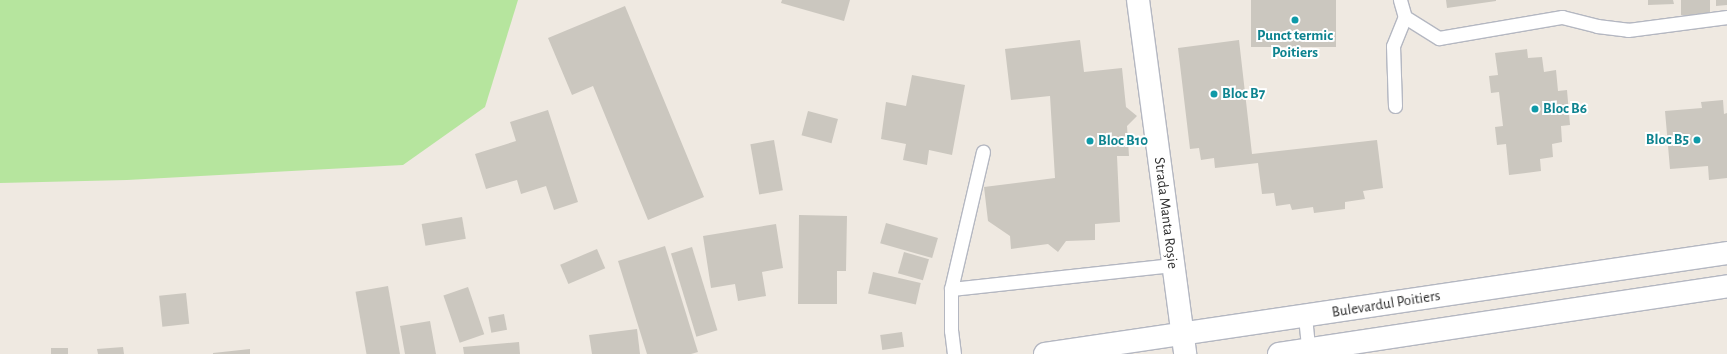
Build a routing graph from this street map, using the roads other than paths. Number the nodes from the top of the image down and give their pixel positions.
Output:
1 (1138, 0) edge
2 (1400, 0) edge
3 (1405, 17) junction
4 (1727, 17) edge
5 (1395, 106) dead end
6 (983, 152) dead end
7 (1727, 253) edge
8 (1173, 265) junction
9 (1727, 286) edge
10 (951, 289) junction
11 (1305, 317) junction
12 (1181, 333) junction
13 (1309, 352) edge
14 (954, 354) edge
15 (1045, 354) edge
16 (1185, 354) edge
17 (1278, 354) edge

1 - 8 main road, Strada Manta Roșie
2 - 3 lane
3 - 4 lane
3 - 5 lane
6 - 10 lane
7 - 11 main road, Bulevardul Poitiers
8 - 10 lane
8 - 12 main road, Strada Manta Roșie
9 - 13 main road
10 - 14 lane
11 - 12 main road, Bulevardul Poitiers
11 - 13 lane
12 - 15 main road, Bulevardul Poitiers
12 - 16 main road, Strada Manta Roșie
13 - 17 main road

